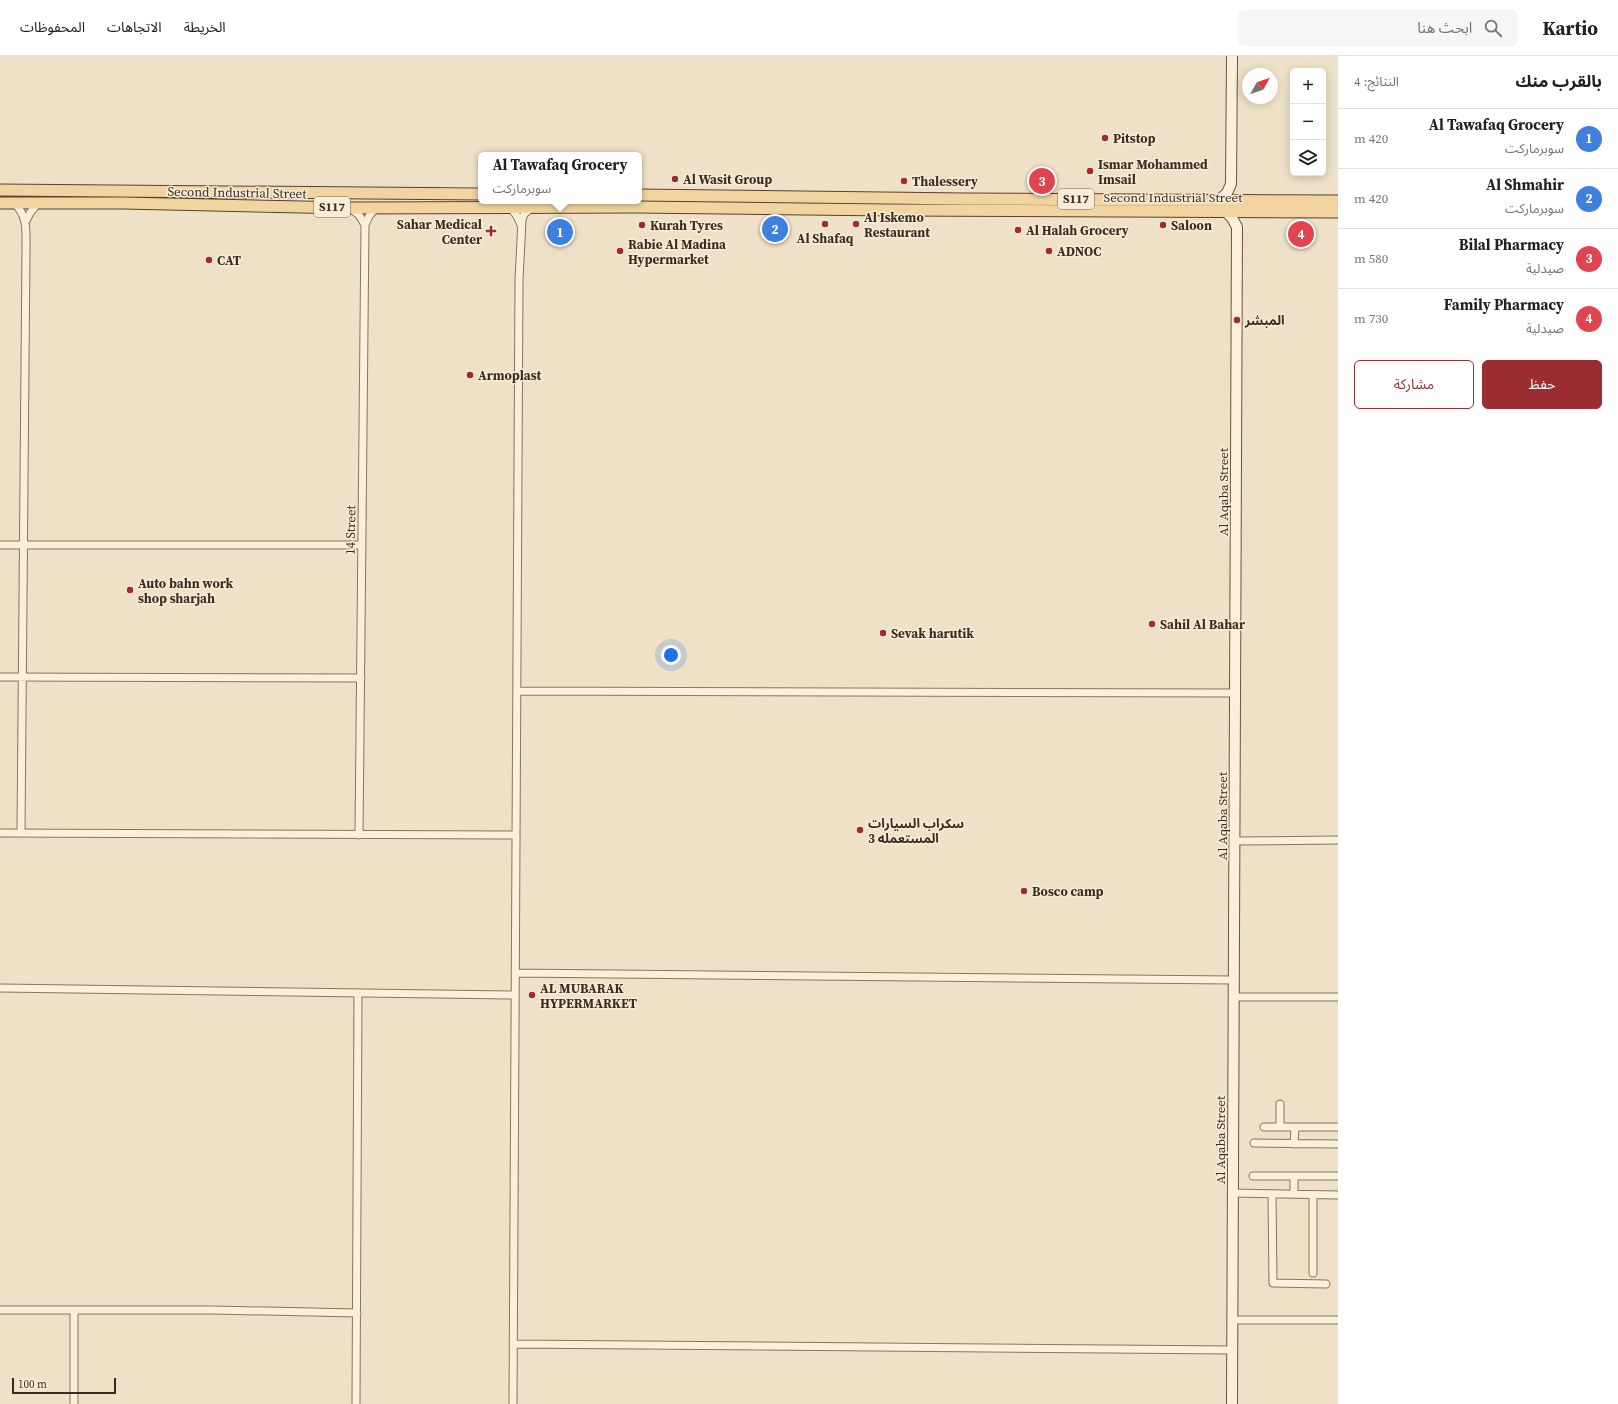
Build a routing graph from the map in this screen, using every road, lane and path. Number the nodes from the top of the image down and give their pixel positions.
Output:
1 (1232, 56) edge
2 (1231, 184) junction
3 (0, 190) edge
4 (478, 194) edge
5 (642, 195) edge
6 (1219, 200) junction
7 (1243, 200) junction
8 (1338, 201) edge
9 (0, 203) edge
10 (14, 203) junction
11 (38, 203) junction
12 (510, 207) junction
13 (534, 207) junction
14 (350, 208) junction
15 (376, 208) junction
16 (1225, 211) junction
17 (1251, 211) junction
18 (1338, 212) edge
19 (26, 221) junction
20 (365, 225) junction
21 (521, 226) junction
22 (1237, 227) junction
23 (362, 544) junction
24 (0, 545) edge
25 (24, 545) junction
26 (0, 677) edge
27 (22, 677) junction
28 (361, 678) junction
29 (516, 691) junction
30 (1235, 693) junction
31 (0, 833) edge
32 (21, 833) junction
33 (360, 835) junction
34 (516, 835) junction
35 (1338, 840) edge
36 (1234, 841) junction
37 (515, 973) junction
38 (1234, 980) junction
39 (0, 988) edge
40 (358, 993) junction
41 (515, 995) junction
42 (1234, 997) junction
43 (1338, 998) edge
44 (1280, 1104) dead end
45 (1264, 1127) dead end
46 (1280, 1127) junction
47 (1294, 1127) junction
48 (1338, 1127) edge
49 (1254, 1143) dead end
50 (1294, 1144) junction
51 (1338, 1144) edge
52 (1253, 1176) dead end
53 (1294, 1176) junction
54 (1338, 1176) edge
55 (1233, 1193) junction
56 (1272, 1194) junction
57 (1294, 1194) junction
58 (1313, 1195) junction
59 (1338, 1195) edge
60 (1313, 1273) dead end
61 (1326, 1284) dead end
62 (0, 1310) edge
63 (74, 1310) junction
64 (357, 1313) junction
65 (1232, 1320) junction
66 (1338, 1320) edge
67 (513, 1344) junction
68 (1232, 1350) junction
69 (74, 1404) edge
70 (356, 1404) edge
71 (513, 1404) edge
72 (1232, 1404) edge

1 - 2 street
2 - 6 street
2 - 7 street
3 - 4 main road, Second Industrial Street / S117
5 - 6 main road, Second Industrial Street / S117
6 - 7 main road, Second Industrial Street / S117
7 - 8 main road, Second Industrial Street / S117
9 - 10 main road, Second Industrial Street / S117
10 - 11 main road, Second Industrial Street / S117
10 - 19 street
11 - 14 main road, Second Industrial Street / S117
11 - 19 street
12 - 13 main road, Second Industrial Street / S117
12 - 15 main road, Second Industrial Street / S117
12 - 21 street
13 - 16 main road, Second Industrial Street / S117
13 - 21 street
14 - 15 main road, Second Industrial Street / S117
14 - 20 street
15 - 20 street
16 - 17 main road, Second Industrial Street / S117
16 - 22 street
17 - 18 main road, Second Industrial Street / S117
17 - 22 street
19 - 25 street
20 - 23 street, 14 Street
21 - 29 street
22 - 30 street, Al Aqaba Street
23 - 25 street
23 - 28 street, 14 Street
24 - 25 street
25 - 27 street
26 - 27 street
27 - 28 street
27 - 32 street
28 - 33 street, 14 Street
29 - 30 street
29 - 34 street
30 - 36 street, Al Aqaba Street
31 - 32 street
32 - 33 street
33 - 34 street
34 - 37 street
35 - 36 street
36 - 38 street, Al Aqaba Street
37 - 38 street
37 - 41 street
38 - 42 street, Al Aqaba Street
39 - 40 street
40 - 41 street
40 - 64 street
41 - 67 street
42 - 43 street
42 - 55 street, Al Aqaba Street
44 - 46 street
45 - 46 street
46 - 47 street
47 - 48 street
47 - 50 street
49 - 50 street
50 - 51 street
52 - 53 street
53 - 54 street
53 - 57 street
55 - 56 street
55 - 65 street, Al Aqaba Street
56 - 57 street
56 - 61 street
57 - 58 street
58 - 59 street
58 - 60 street
62 - 63 street
63 - 64 street
63 - 69 street
64 - 70 street
65 - 66 street
65 - 68 street, Al Aqaba Street
67 - 68 street
67 - 71 street
68 - 72 street, Al Aqaba Street

